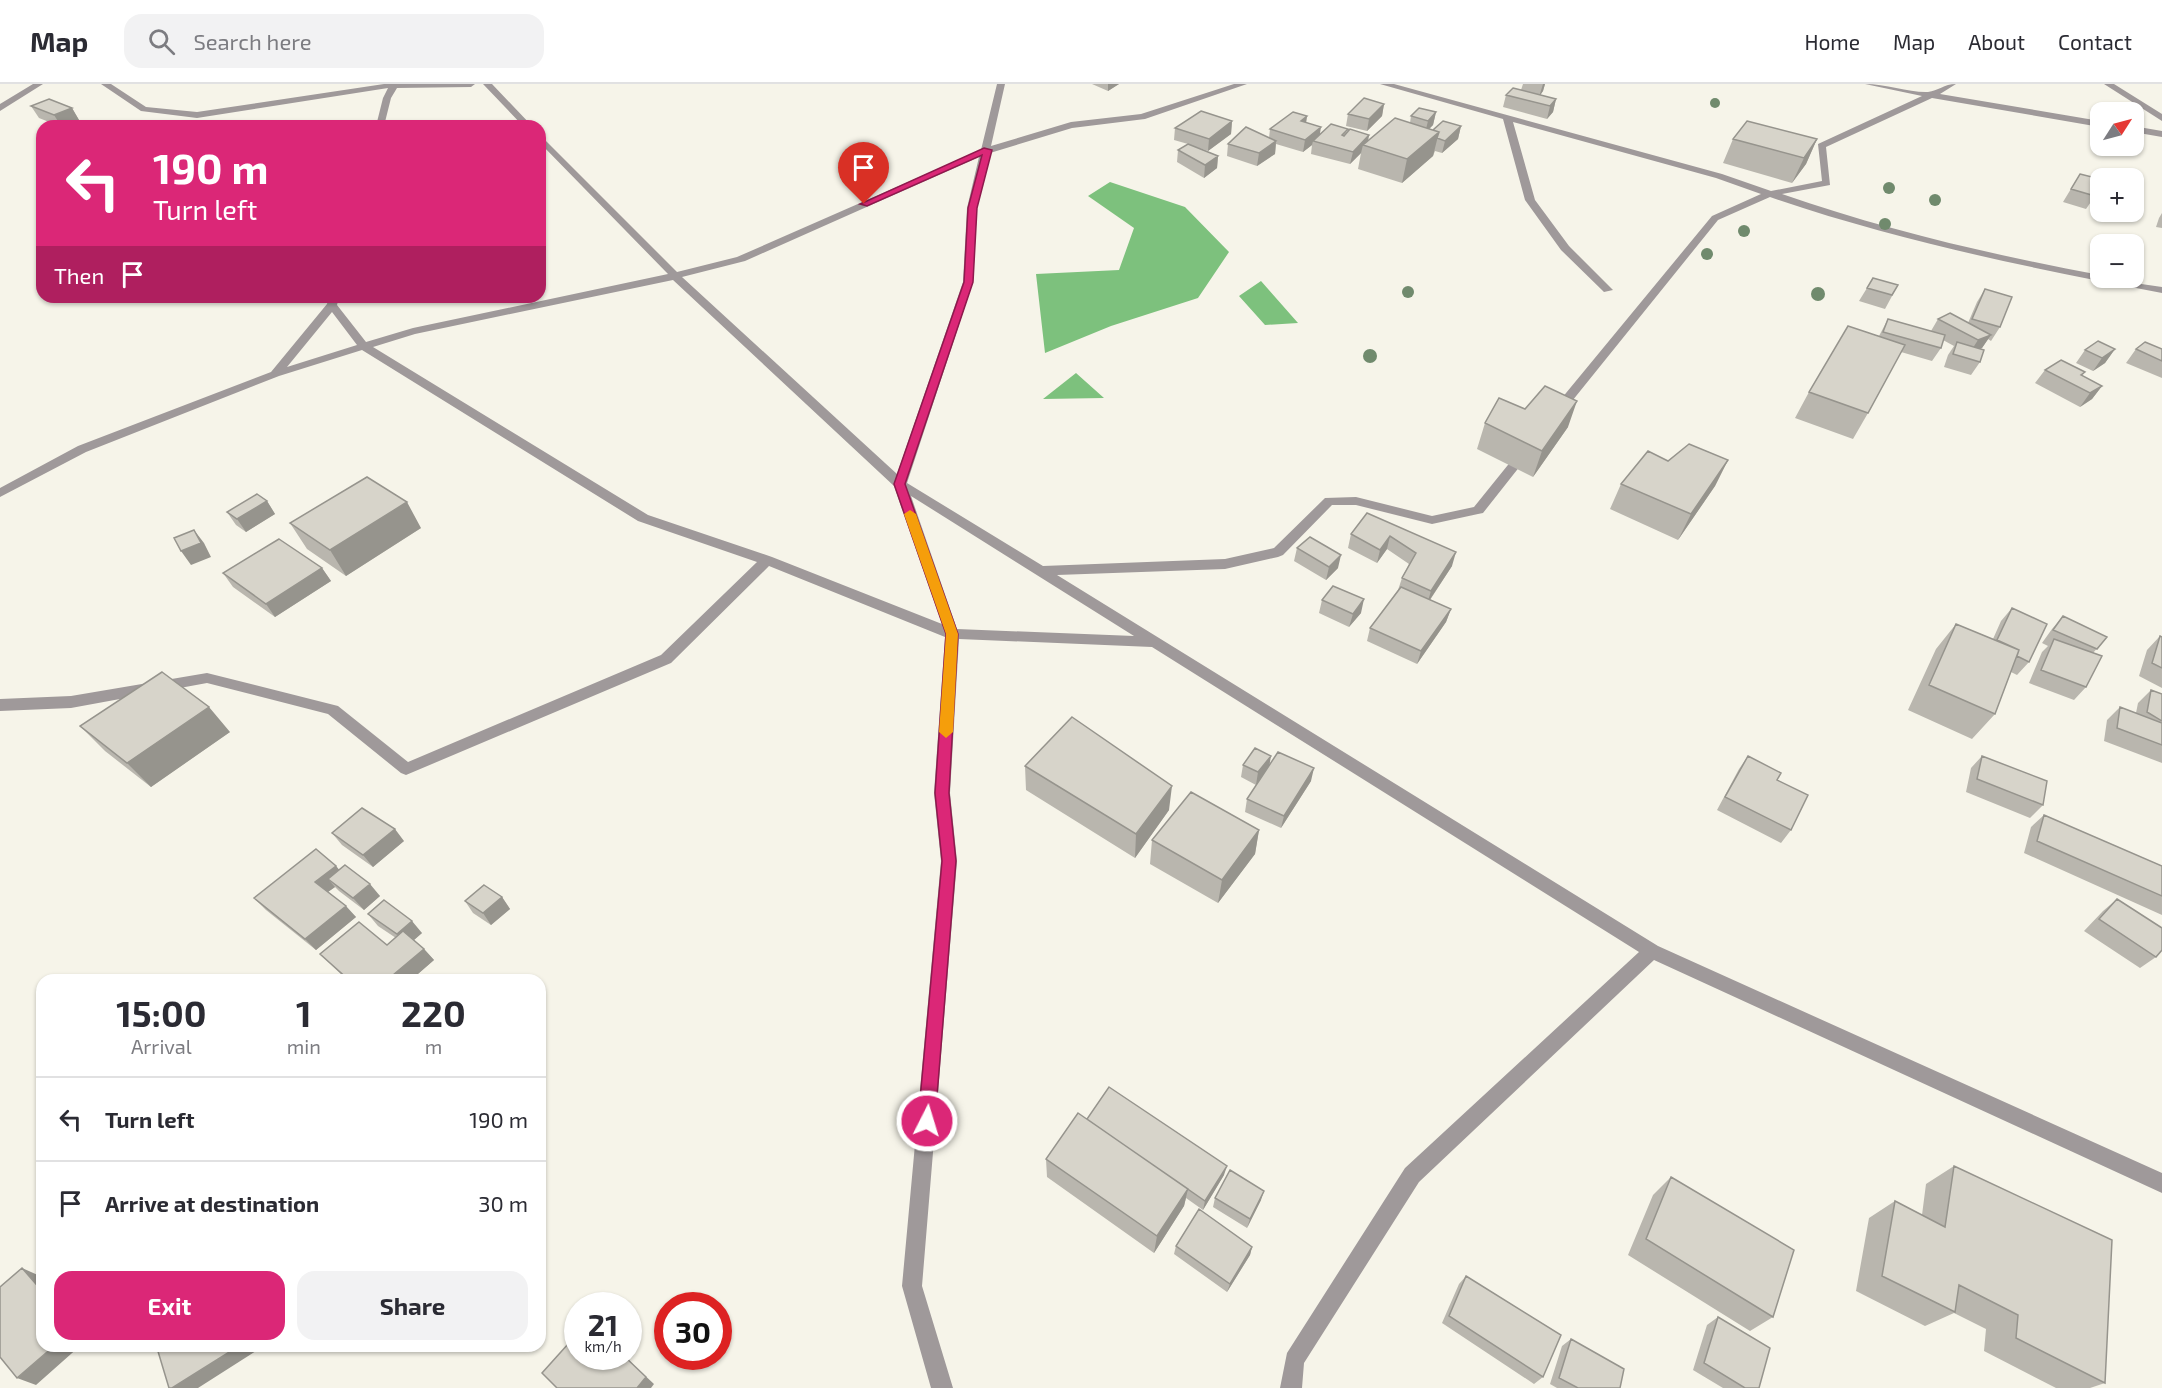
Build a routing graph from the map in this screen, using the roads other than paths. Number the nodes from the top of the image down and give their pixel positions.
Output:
1 (39, 84) edge
2 (105, 84) edge
3 (395, 84) edge
4 (471, 84) edge
5 (487, 84) edge
6 (1000, 84) edge
7 (1243, 84) edge
8 (1384, 84) edge
9 (1869, 84) edge
10 (1952, 84) edge
11 (2108, 84) edge
12 (1932, 95) junction
13 (0, 108) edge
14 (1507, 118) junction
15 (2162, 118) edge
16 (382, 120) edge
17 (522, 120) edge
18 (2090, 122) edge
19 (2144, 131) edge
20 (2162, 134) edge
21 (546, 144) edge
22 (987, 150) junction
23 (1769, 194) junction
24 (675, 276) junction
25 (2162, 290) edge
26 (1608, 291) dead end
27 (331, 303) edge
28 (334, 303) edge
29 (363, 346) junction
30 (275, 374) junction
31 (1546, 427) edge
32 (1531, 445) edge
33 (900, 484) junction
34 (0, 493) edge
35 (767, 560) junction
36 (1040, 571) junction
37 (952, 634) junction
38 (1155, 642) junction
39 (0, 705) edge
40 (1652, 951) junction
41 (2162, 1184) edge
42 (942, 1388) edge
43 (1291, 1388) edge

1 - 13 street
2 - 3 street
3 - 4 street
3 - 16 street
5 - 17 street
6 - 22 street
7 - 22 street
8 - 14 street
9 - 12 street
10 - 12 street
11 - 15 street
12 - 18 street
12 - 23 street
14 - 23 street
14 - 26 street
19 - 20 street
21 - 24 street
22 - 24 street
22 - 33 street
23 - 25 street
23 - 31 street
24 - 29 street
24 - 33 street
27 - 30 street
28 - 29 street
29 - 30 street
29 - 35 street
30 - 34 street
32 - 36 street
33 - 36 street
33 - 37 street
35 - 37 street
35 - 39 street
36 - 38 street
37 - 38 street
37 - 42 street
38 - 40 street
40 - 41 street
40 - 43 street

